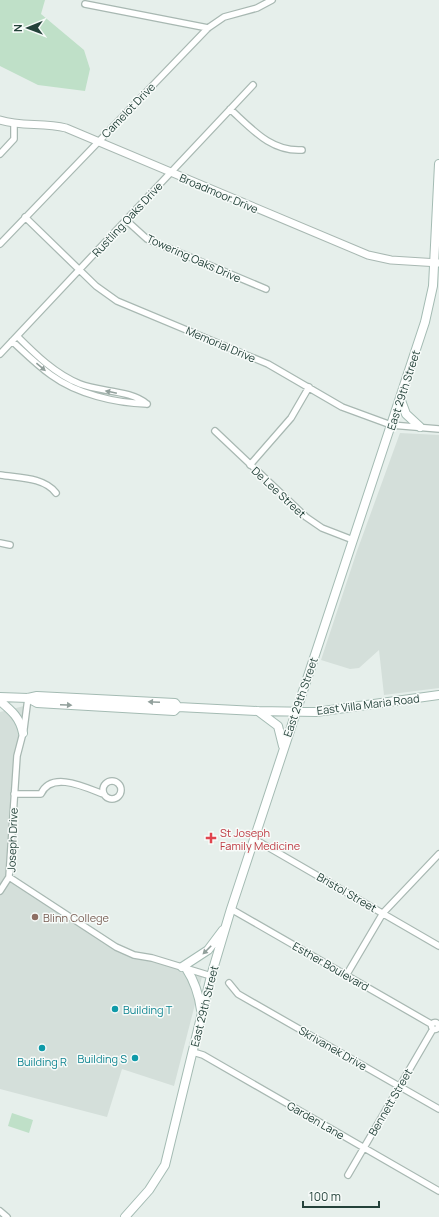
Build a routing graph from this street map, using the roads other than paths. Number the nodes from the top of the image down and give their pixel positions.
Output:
1 (272, 0) edge
2 (85, 4) dead end
3 (208, 28) junction
4 (253, 85) dead end
5 (230, 109) junction
6 (0, 120) edge
7 (14, 123) junction
8 (98, 141) junction
9 (302, 150) dead end
10 (0, 154) edge
11 (439, 164) edge
12 (171, 172) junction
13 (25, 217) junction
14 (126, 220) junction
15 (0, 244) edge
16 (437, 263) edge
17 (79, 270) junction
18 (266, 289) dead end
19 (17, 336) junction
20 (12, 341) junction
21 (0, 354) edge
22 (309, 387) junction
23 (88, 389) junction
24 (400, 398) junction
25 (392, 425) junction
26 (420, 427) junction
27 (439, 429) edge
28 (215, 431) dead end
29 (250, 465) junction
30 (0, 475) edge
31 (56, 493) dead end
32 (353, 540) junction
33 (0, 544) edge
34 (10, 545) dead end
35 (439, 695) edge
36 (0, 697) edge
37 (28, 698) junction
38 (0, 701) edge
39 (257, 711) junction
40 (295, 712) junction
41 (23, 733) junction
42 (283, 747) junction
43 (14, 794) junction
44 (103, 794) dead end
45 (254, 839) junction
46 (439, 854) edge
47 (9, 876) junction
48 (0, 891) edge
49 (231, 909) junction
50 (383, 913) junction
51 (226, 926) junction
52 (439, 946) edge
53 (184, 968) junction
54 (347, 974) junction
55 (211, 976) junction
56 (229, 983) dead end
57 (202, 1014) junction
58 (435, 1027) edge
59 (193, 1052) junction
60 (400, 1086) junction
61 (439, 1109) edge
62 (364, 1147) junction
63 (348, 1175) dead end
64 (439, 1191) edge
65 (0, 1211) edge
66 (7, 1217) edge
67 (125, 1217) edge

1 - 3 street, Camelot Drive
2 - 3 street
3 - 8 street, Camelot Drive
4 - 5 street, Rustling Oaks Drive
5 - 9 street
5 - 12 street, Rustling Oaks Drive
6 - 7 street, Broadmoor Drive
7 - 8 street, Broadmoor Drive
7 - 10 street
8 - 12 street, Broadmoor Drive
8 - 13 street, Camelot Drive
11 - 16 main road, East 29th Street
12 - 14 street, Rustling Oaks Drive
12 - 16 street, Broadmoor Drive
13 - 15 street, Camelot Drive
13 - 17 street, Memorial Drive
14 - 17 street, Rustling Oaks Drive
14 - 18 street, Towering Oaks Drive
16 - 24 main road, East 29th Street
17 - 19 street, Rustling Oaks Drive
17 - 22 street, Memorial Drive
19 - 20 street, Rustling Oaks Drive
19 - 23 street
20 - 21 street, Rustling Oaks Drive
20 -> 23 street
22 - 25 street, Memorial Drive
22 - 29 street
23 -> 23 street
24 - 25 main road, East 29th Street
24 - 26 main road
25 - 26 street, Memorial Drive
25 - 32 main road, East 29th Street
26 - 27 street, Memorial Drive
28 - 29 street, De Lee Street
29 - 32 street, De Lee Street
30 - 31 street
32 - 40 main road, East 29th Street
33 - 34 street
35 - 40 main road, East Villa Maria Road
36 - 37 main road, East Villa Maria Road
37 - 39 main road, East Villa Maria Road
37 - 41 street, Joseph Drive
38 - 41 main road
39 - 40 main road, East Villa Maria Road
39 - 42 main road
40 - 42 main road, East 29th Street
41 - 43 street, Joseph Drive
42 - 45 main road, East 29th Street
43 - 44 street
43 - 47 street, Joseph Drive
45 - 49 main road, East 29th Street
45 - 50 street, Bristol Street
46 - 50 street
47 - 48 street
47 - 53 street, Joseph Drive
49 - 51 main road, East 29th Street
49 - 54 street, Esther Boulevard
50 - 52 street, Bristol Street
50 - 54 street
51 -> 53 main road
51 - 55 main road, East 29th Street
53 - 55 street, Joseph Drive
53 - 57 main road
54 - 58 street, Esther Boulevard
55 - 57 main road, East 29th Street
56 - 60 street, Skrivanek Drive
57 - 59 main road, East 29th Street
58 - 60 street, Bennett Street
59 - 62 street, Garden Lane
59 - 67 main road, East 29th Street
60 - 61 street, Skrivanek Drive
60 - 62 street, Bennett Street
62 - 63 street, Bennett Street
62 - 64 street, Garden Lane
65 - 66 street

